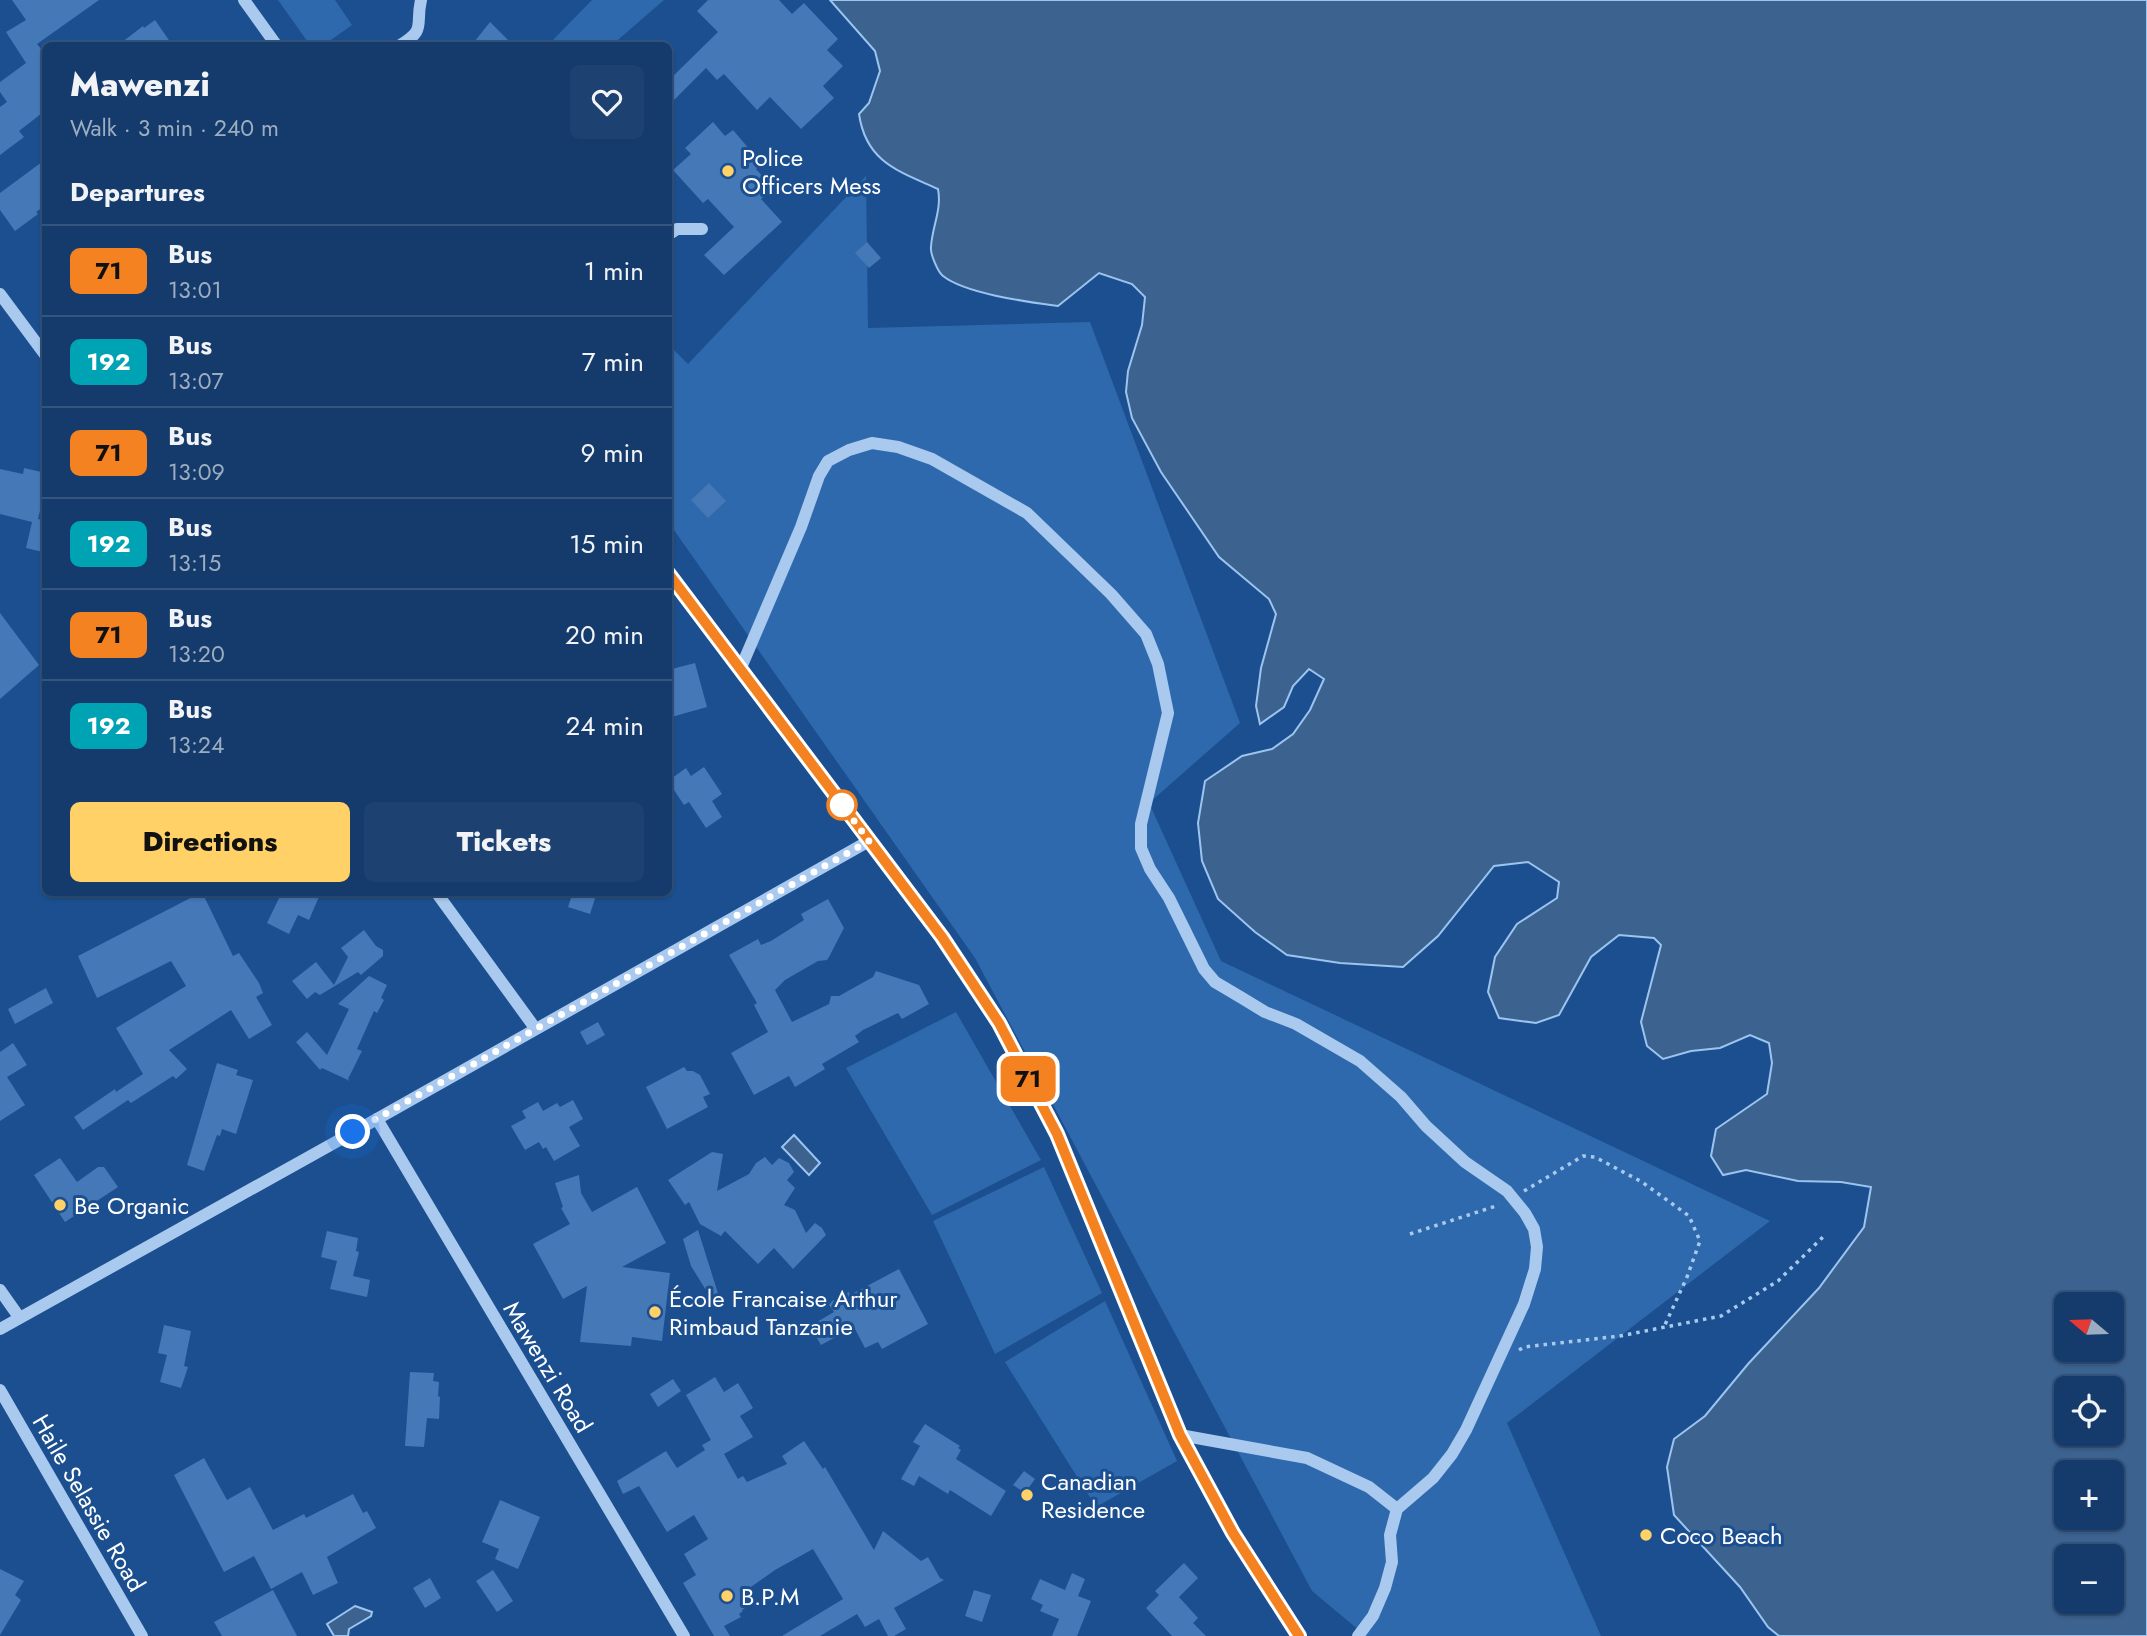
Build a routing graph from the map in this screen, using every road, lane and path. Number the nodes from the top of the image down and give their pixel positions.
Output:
1 (244, 0) edge
2 (421, 0) edge
3 (274, 42) edge
4 (406, 42) edge
5 (702, 229) dead end
6 (672, 232) edge
7 (0, 294) edge
8 (42, 351) edge
9 (672, 578) edge
10 (740, 670) junction
11 (869, 841) junction
12 (439, 896) edge
13 (536, 1028) junction
14 (377, 1119) junction
15 (1514, 1197) junction
16 (1410, 1234) dead end
17 (1826, 1234) dead end
18 (0, 1290) edge
19 (19, 1317) junction
20 (1664, 1327) junction
21 (0, 1329) edge
22 (1499, 1361) junction
23 (0, 1390) edge
24 (1180, 1435) junction
25 (1397, 1509) junction
26 (142, 1636) edge
27 (684, 1636) edge
28 (1299, 1636) edge
29 (1358, 1636) edge

1 - 3 street
2 - 4 street
5 - 6 street
7 - 8 street
9 - 10 street
10 - 11 street
10 - 15 street
11 - 13 street
11 - 24 street
12 - 13 street
13 - 14 street
14 - 19 street
14 - 27 street, Mawenzi Road
15 - 16 path
15 - 20 path
15 - 22 street
17 - 20 path
18 - 19 street
19 - 21 street
20 - 22 path
22 - 25 street
23 - 26 street, Haile Selassie Road
24 - 25 street
24 - 28 street
25 - 29 street

